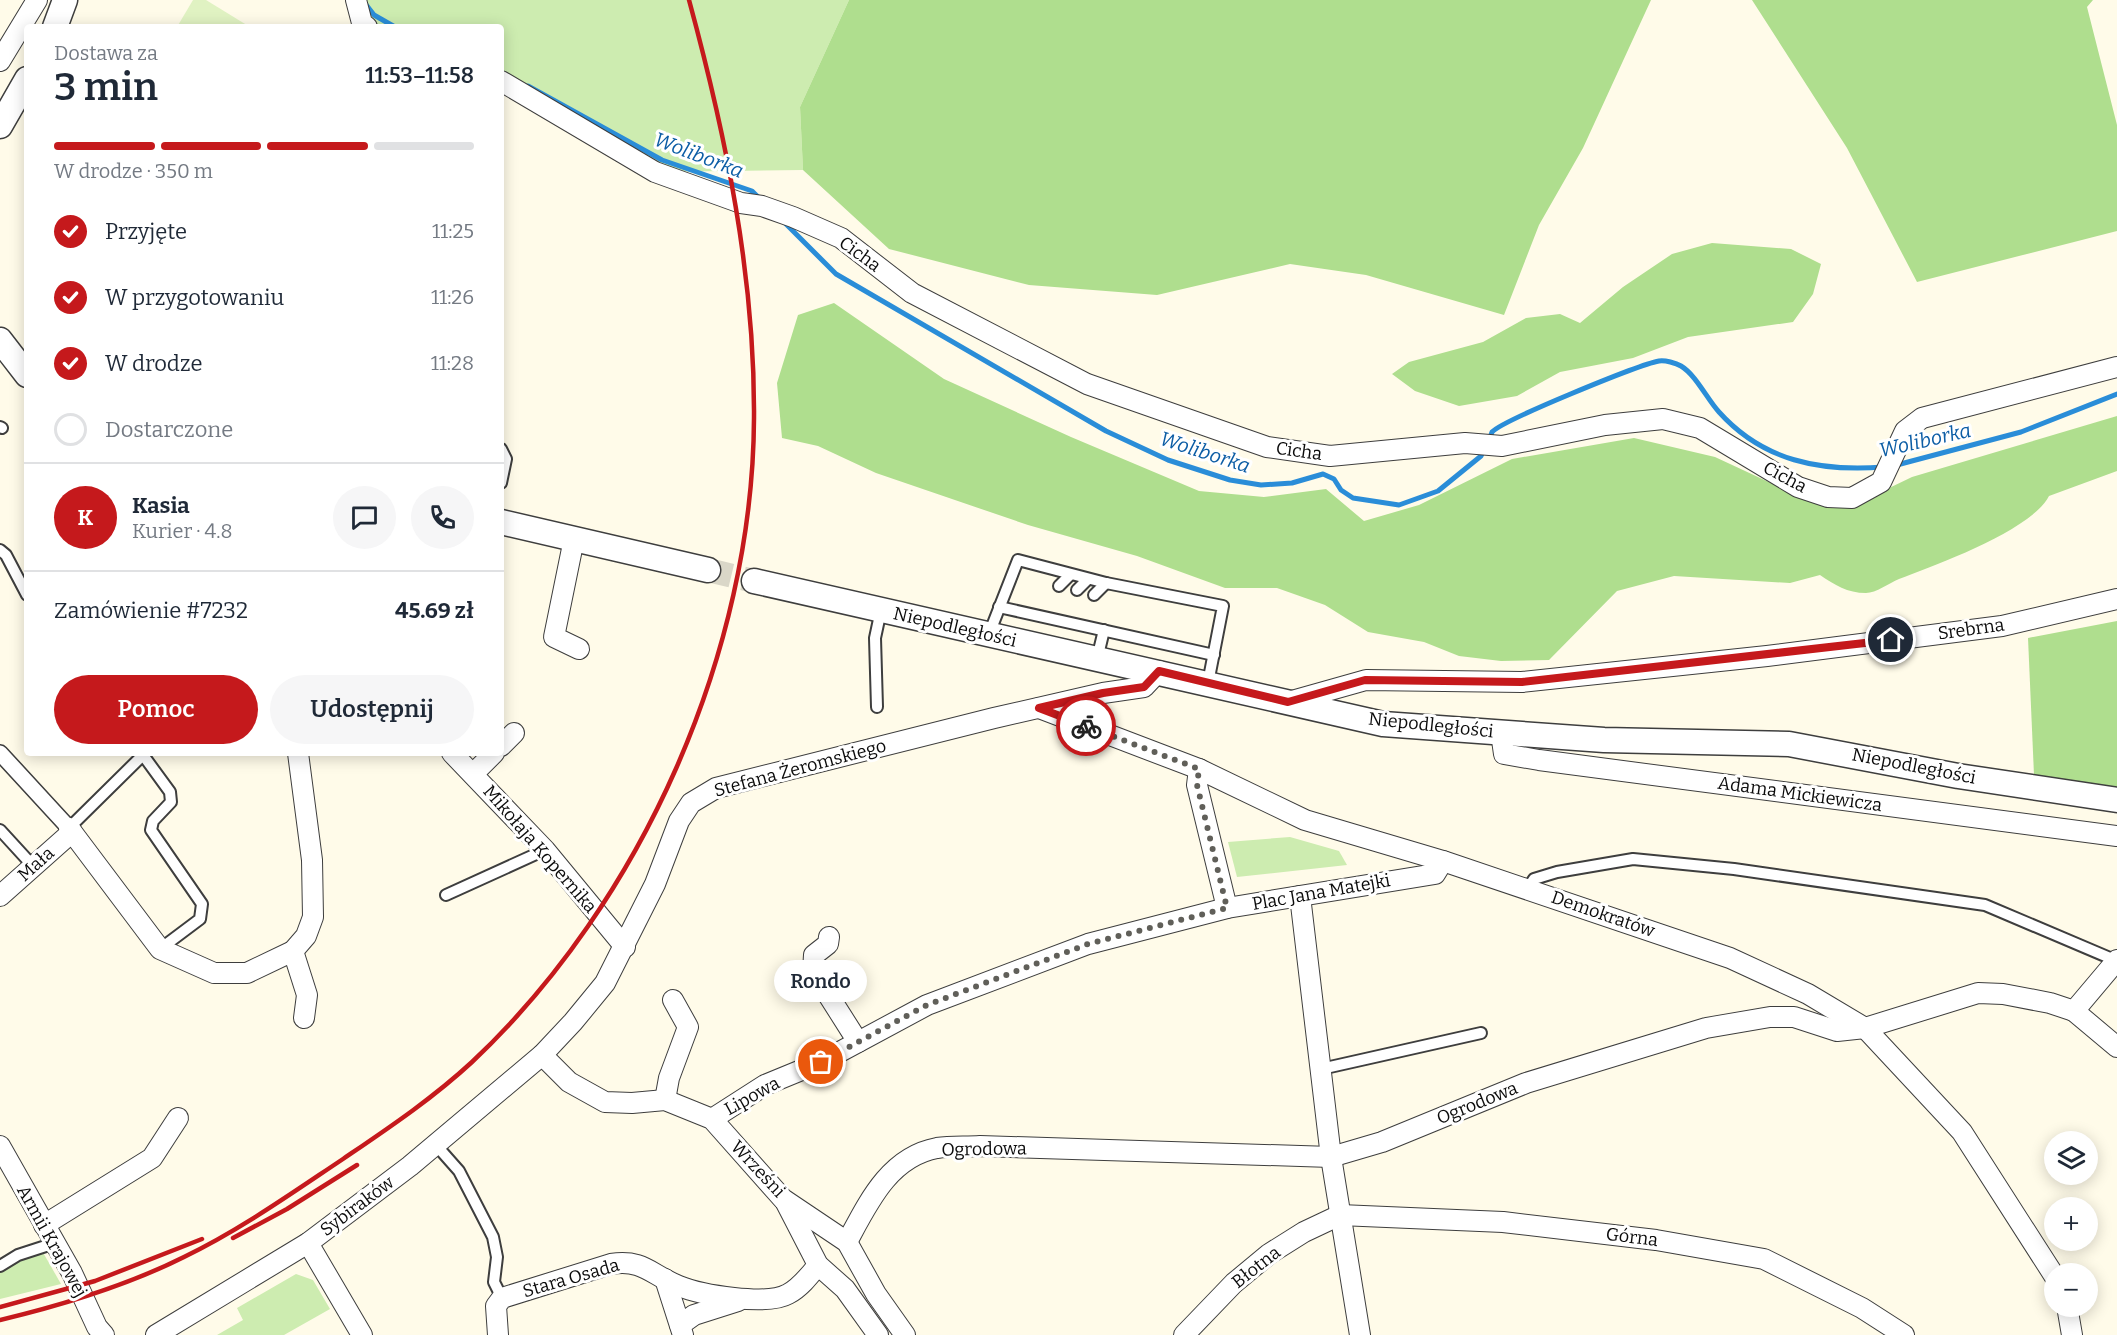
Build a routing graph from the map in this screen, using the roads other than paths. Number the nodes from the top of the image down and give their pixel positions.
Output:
1 (37, 0) edge
2 (66, 0) edge
3 (356, 0) edge
4 (56, 24) edge
5 (363, 24) edge
6 (0, 62) edge
7 (504, 83) edge
8 (24, 84) edge
9 (0, 126) edge
10 (0, 340) edge
11 (2117, 367) edge
12 (24, 371) edge
13 (504, 523) edge
14 (574, 539) junction
15 (0, 550) edge
16 (708, 570) tunnel mouth
17 (1070, 575) junction
18 (1088, 579) junction
19 (754, 581) tunnel mouth
20 (1106, 583) junction
21 (1059, 586) dead end
22 (24, 589) edge
23 (1077, 591) dead end
24 (1094, 595) dead end
25 (2117, 599) edge
26 (999, 607) junction
27 (881, 610) junction
28 (1104, 630) junction
29 (989, 634) junction
30 (579, 649) dead end
31 (1214, 655) junction
32 (1098, 659) junction
33 (1159, 671) junction
34 (1208, 683) junction
35 (1288, 702) junction
36 (877, 707) dead end
37 (1039, 708) junction
38 (1501, 733) junction
39 (0, 753) edge
40 (142, 756) edge
41 (145, 756) edge
42 (298, 756) edge
43 (455, 756) edge
44 (491, 756) edge
45 (1199, 769) junction
46 (473, 774) junction
47 (2117, 800) edge
48 (0, 830) edge
49 (70, 830) junction
50 (2117, 836) edge
51 (545, 850) junction
52 (1443, 861) junction
53 (33, 866) junction
54 (1527, 888) junction
55 (446, 895) dead end
56 (0, 896) edge
57 (1300, 896) junction
58 (1227, 908) junction
59 (829, 937) dead end
60 (625, 947) junction
61 (160, 949) junction
62 (293, 951) junction
63 (2117, 960) edge
64 (673, 1000) dead end
65 (2074, 1011) junction
66 (304, 1018) dead end
67 (1865, 1028) junction
68 (1481, 1033) dead end
69 (858, 1042) junction
70 (2117, 1047) edge
71 (542, 1055) junction
72 (1321, 1069) junction
73 (665, 1100) junction
74 (178, 1119) dead end
75 (712, 1119) junction
76 (436, 1145) junction
77 (0, 1146) edge
78 (1331, 1157) junction
79 (783, 1198) junction
80 (1340, 1215) junction
81 (44, 1225) junction
82 (847, 1242) junction
83 (55, 1243) junction
84 (308, 1243) junction
85 (2046, 1263) edge
86 (818, 1265) junction
87 (0, 1266) edge
88 (664, 1279) junction
89 (502, 1298) junction
90 (747, 1299) junction
91 (2069, 1317) edge
92 (681, 1330) edge
93 (104, 1335) edge
94 (156, 1335) edge
95 (362, 1335) edge
96 (498, 1335) edge
97 (878, 1335) edge
98 (905, 1335) edge
99 (1184, 1335) edge
100 (1360, 1335) edge
101 (1904, 1335) edge
102 (2073, 1335) edge

1 - 6 street
2 - 4 street
3 - 5 street
7 - 11 street, Cicha
8 - 9 street
10 - 12 street
13 - 14 street
14 - 16 street
14 - 30 street
15 - 22 lane
17 - 18 lane
17 - 21 lane
17 - 26 lane
18 - 20 lane
18 - 23 lane
19 - 27 street, Niepodległości
20 - 24 lane
20 - 31 lane
25 - 35 street, Srebrna
26 - 28 lane
26 - 29 lane
27 - 29 street, Niepodległości
27 - 36 lane
28 - 31 lane
28 - 32 lane
29 - 32 street, Niepodległości
31 - 34 lane
32 - 33 street, Niepodległości
33 - 34 street, Niepodległości
33 - 37 street, Stefana Żeromskiego
34 - 35 street, Niepodległości
35 - 38 street, Niepodległości
37 - 45 street, Demokratów
37 - 60 street, Stefana Żeromskiego
38 - 47 street, Niepodległości
38 - 50 street, Adama Mickiewicza
39 - 49 street
40 - 49 lane
41 - 61 lane
42 - 62 street
43 - 46 street, Mikołaja Kopernika
44 - 46 street
45 - 52 street, Demokratów
45 - 58 street, Plac Jana Matejki
46 - 51 street, Mikołaja Kopernika
48 - 53 lane
49 - 53 street, Mała
49 - 61 street
51 - 55 lane
51 - 60 street, Mikołaja Kopernika
52 - 54 street, Demokratów
52 - 57 street, Plac Jana Matejki
53 - 56 street, Mała
54 - 63 lane
54 - 67 street, Demokratów
57 - 58 street, Plac Jana Matejki
57 - 72 street
58 - 69 street, Lipowa
59 - 69 street
60 - 71 street, Stefana Żeromskiego
61 - 62 street
62 - 66 street
63 - 65 street
64 - 73 street
65 - 67 street, Ogrodowa
65 - 70 street
67 - 78 street, Ogrodowa
67 - 85 street, Demokratów
68 - 72 lane
69 - 75 street, Lipowa
71 - 73 street, Wrześni
71 - 76 street, Sybiraków
72 - 78 street
73 - 75 street, Wrześni
74 - 81 street
75 - 79 street, Wrześni
76 - 84 street, Sybiraków
76 - 89 lane, Stara Osada
77 - 81 street, Armii Krajowej
78 - 80 street
78 - 82 street, Ogrodowa
79 - 82 street, Wrześni
79 - 86 street
80 - 99 street, Błotna
80 - 100 street
80 - 101 street, Górna
81 - 83 street, Armii Krajowej
82 - 98 street
83 - 87 lane
83 - 93 street, Armii Krajowej
84 - 94 street, Sybiraków
84 - 95 street
86 - 90 street, Stara Osada
86 - 97 street
88 - 89 street, Stara Osada
88 - 90 street, Stara Osada
88 - 92 street, Stara Osada
89 - 96 street
90 - 92 street, Stara Osada
91 - 102 street

